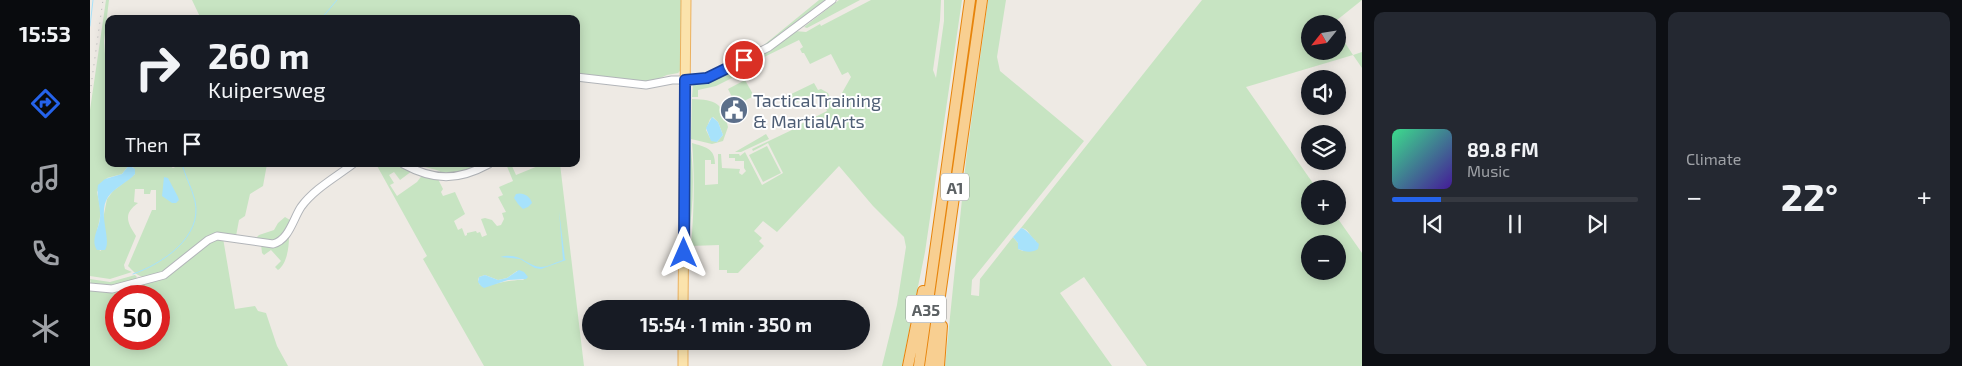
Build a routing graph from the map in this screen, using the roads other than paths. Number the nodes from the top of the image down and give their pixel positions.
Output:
1 (686, 0) edge
2 (832, 0) edge
3 (970, 0) edge
4 (982, 0) edge
5 (580, 78) edge
6 (685, 80) junction
7 (349, 167) edge
8 (411, 167) edge
9 (482, 167) edge
10 (934, 251) junction
11 (944, 271) junction
12 (90, 287) edge
13 (683, 300) edge
14 (683, 350) edge
15 (683, 366) edge
16 (908, 366) edge
17 (918, 366) edge
18 (930, 366) edge
19 (940, 366) edge

1 - 6 main road
2 - 6 street
3 - 10 highway, A1
4 - 11 highway, A1
5 - 6 street
6 - 13 main road
7 - 12 street
8 - 9 street
10 - 16 highway, A1
10 - 17 highway, A35
11 - 18 highway, A35
11 - 19 highway, A1
14 - 15 main road

